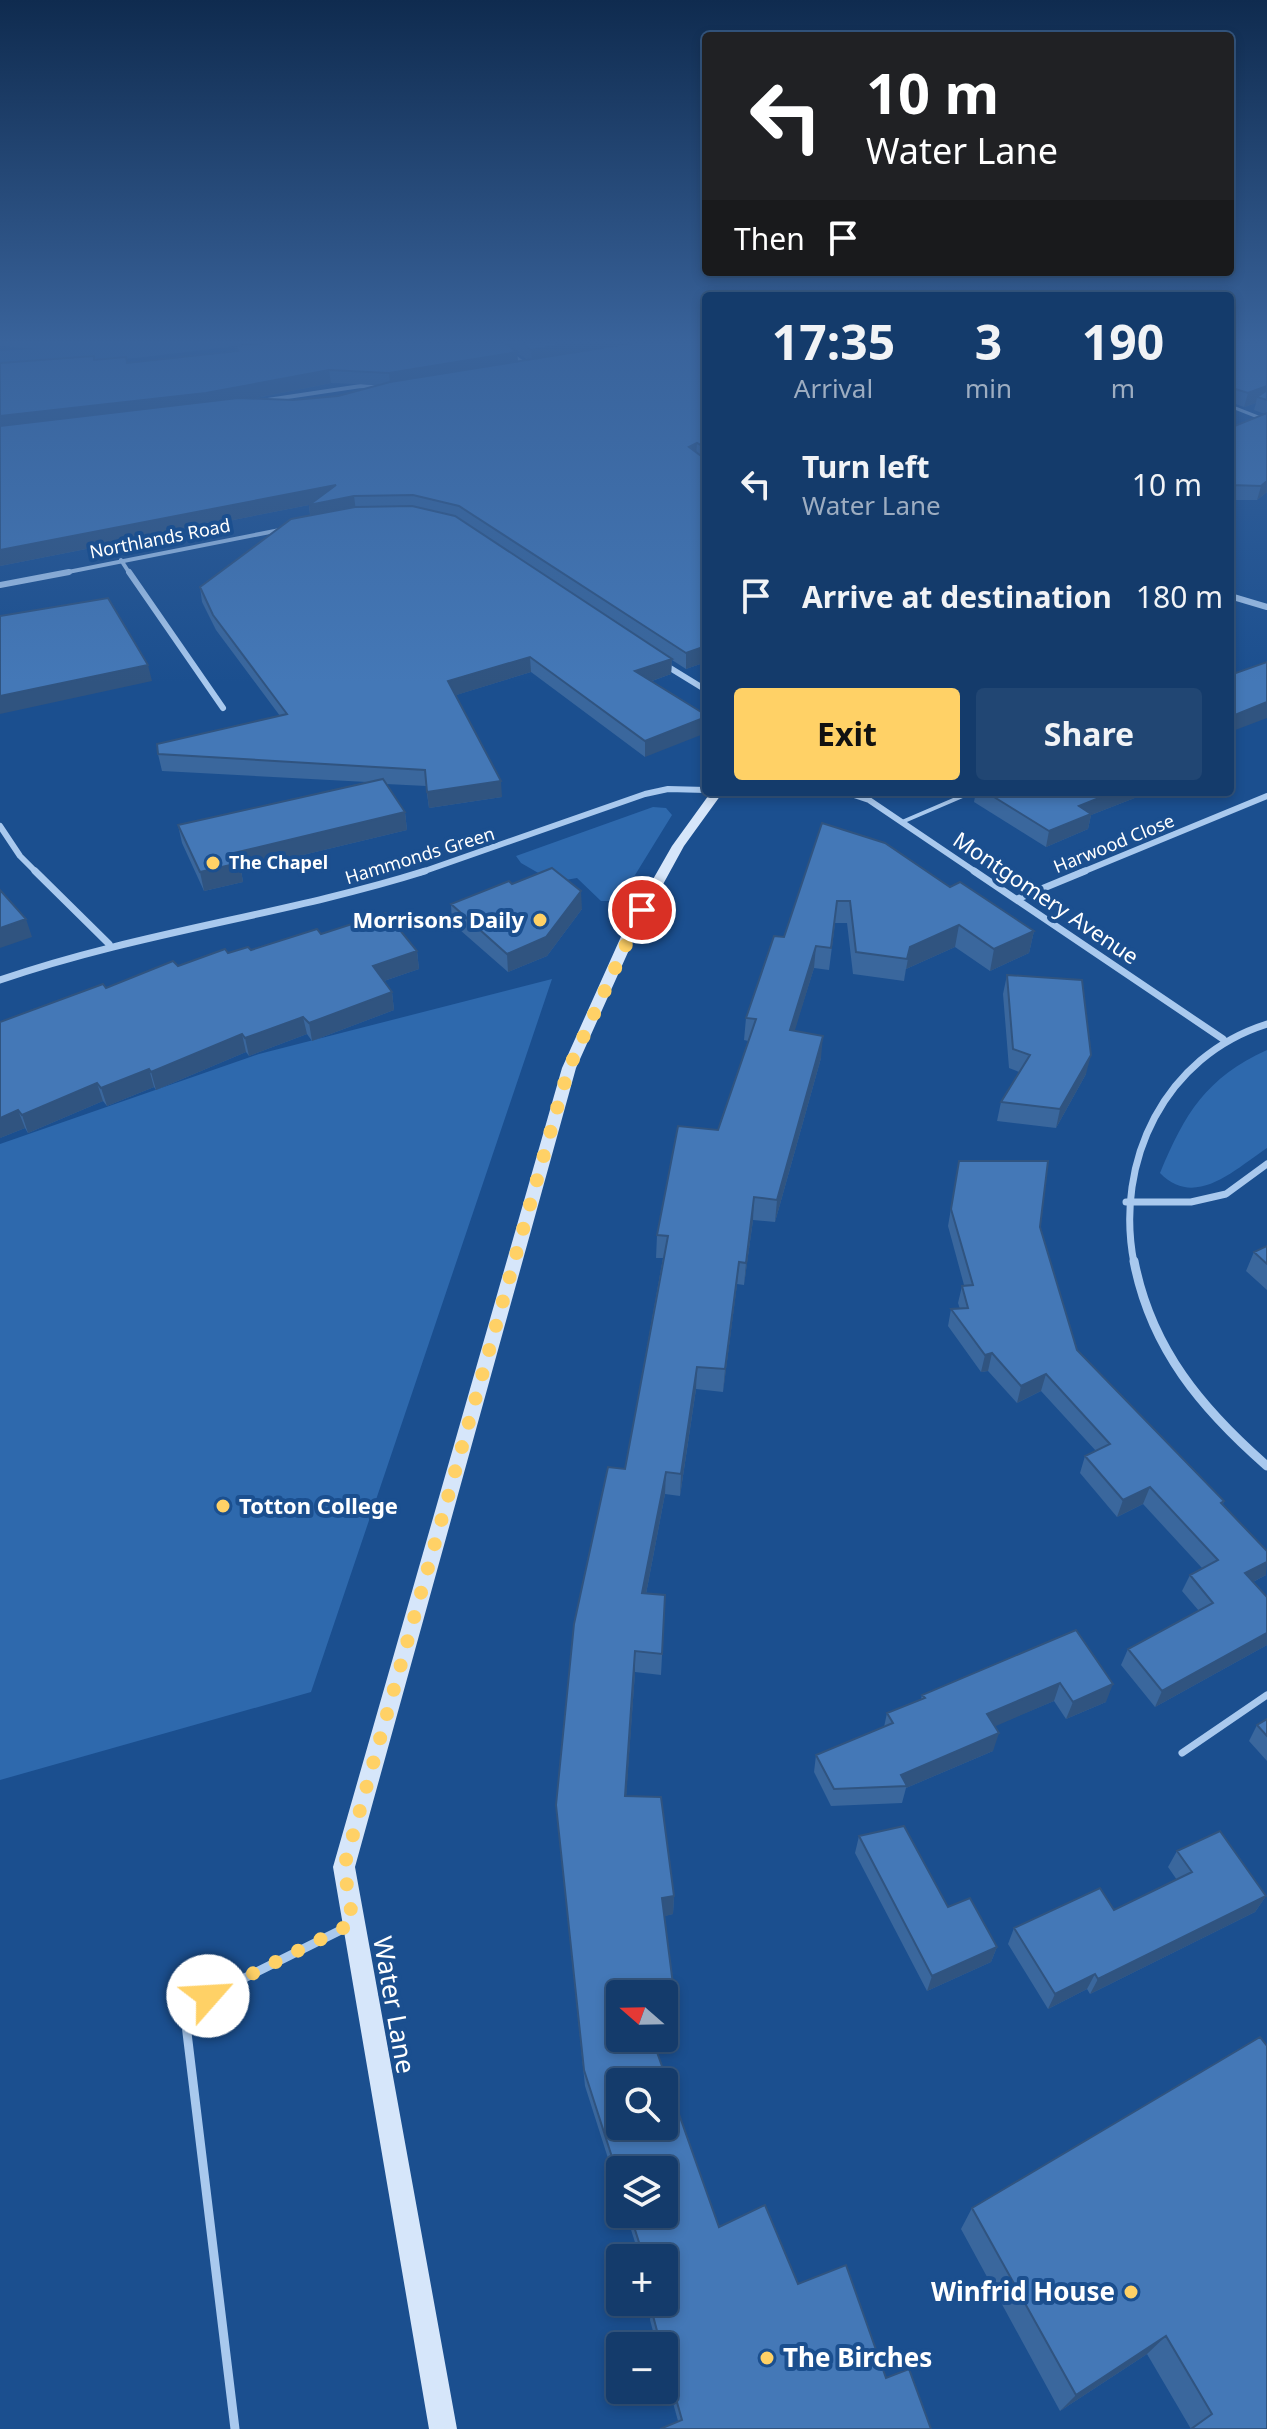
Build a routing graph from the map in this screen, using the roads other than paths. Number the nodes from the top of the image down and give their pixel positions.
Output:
1 (293, 528) edge
2 (121, 560) junction
3 (0, 585) edge
4 (1234, 597) edge
5 (1267, 607) edge
6 (654, 658) edge
7 (702, 688) edge
8 (223, 708) dead end
9 (702, 790) edge
10 (714, 796) edge
11 (857, 796) edge
12 (963, 796) edge
13 (1267, 796) edge
14 (902, 822) junction
15 (0, 826) edge
16 (1017, 899) junction
17 (109, 944) junction
18 (0, 980) edge
19 (1267, 1024) edge
20 (1223, 1039) junction
21 (1267, 1164) edge
22 (1126, 1202) junction
23 (1267, 1466) edge
24 (1267, 1695) edge
25 (1182, 1753) dead end
26 (353, 1923) junction
27 (235, 2429) edge
28 (443, 2429) edge

1 - 2 street, Northlands Road
2 - 3 street, Northlands Road
2 - 8 street
4 - 5 street
6 - 7 street
9 - 17 street, Hammonds Green
10 - 26 street, Water Lane
11 - 14 street, Montgomery Avenue
12 - 14 lane
13 - 16 street, Harwood Close
14 - 16 street, Montgomery Avenue
15 - 17 street
16 - 20 street, Montgomery Avenue
17 - 18 street, Hammonds Green
19 - 20 street
20 - 22 street
21 - 22 street
22 - 23 street
24 - 25 lane
26 - 27 lane
26 - 28 street, Water Lane

